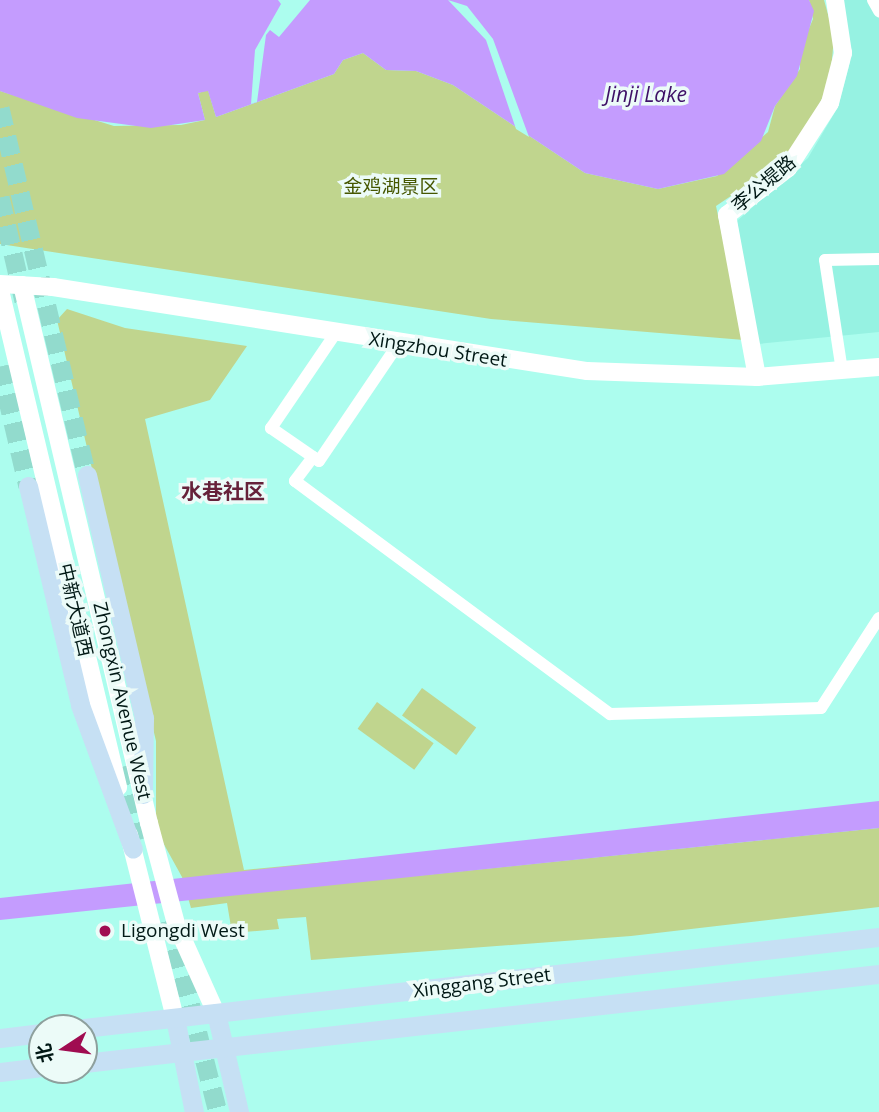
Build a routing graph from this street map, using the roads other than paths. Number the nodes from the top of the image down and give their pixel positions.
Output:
1 (835, 0) edge
2 (873, 0) edge
3 (879, 11) edge
4 (879, 259) edge
5 (0, 284) edge
6 (22, 285) junction
7 (0, 290) edge
8 (335, 334) junction
9 (399, 343) junction
10 (879, 367) edge
11 (842, 371) junction
12 (757, 377) junction
13 (313, 457) junction
14 (87, 475) tunnel mouth
15 (28, 486) tunnel mouth
16 (879, 618) edge
17 (143, 794) junction
18 (133, 849) junction
19 (879, 937) edge
20 (879, 974) edge
21 (216, 1013) junction
22 (175, 1018) junction
23 (98, 1026) edge
24 (28, 1035) edge
25 (0, 1038) edge
26 (224, 1048) junction
27 (181, 1052) junction
28 (98, 1061) edge
29 (28, 1069) edge
30 (0, 1072) edge
31 (194, 1112) edge
32 (239, 1112) edge

1 - 12 street, 李公堤路
2 - 3 street
4 - 11 street
5 - 6 street, Xingzhou Street
6 - 8 street, Xingzhou Street
6 - 17 street, Zhongxin Avenue West
7 - 18 street, 中新大道西
8 - 9 street, Xingzhou Street
8 - 13 street
9 - 12 street, Xingzhou Street
9 - 13 street
10 - 11 street, Xingzhou Street
11 - 12 street, Xingzhou Street
13 - 16 street
14 - 17 main road
15 - 18 main road
17 - 21 street, Zhongxin Avenue West
18 - 22 street, 中新大道西
19 - 21 main road, Xinggang Street
20 - 26 main road, Xinggang Street
21 - 22 main road, Xinggang Street
21 - 26 main road, Zhongxin Avenue West
22 - 23 main road, Xinggang Street
22 - 27 main road
24 - 25 main road
26 - 27 main road, Xinggang Street
26 - 32 main road, Zhongxin Avenue West
27 - 28 main road, Xinggang Street
27 - 31 main road
29 - 30 main road

